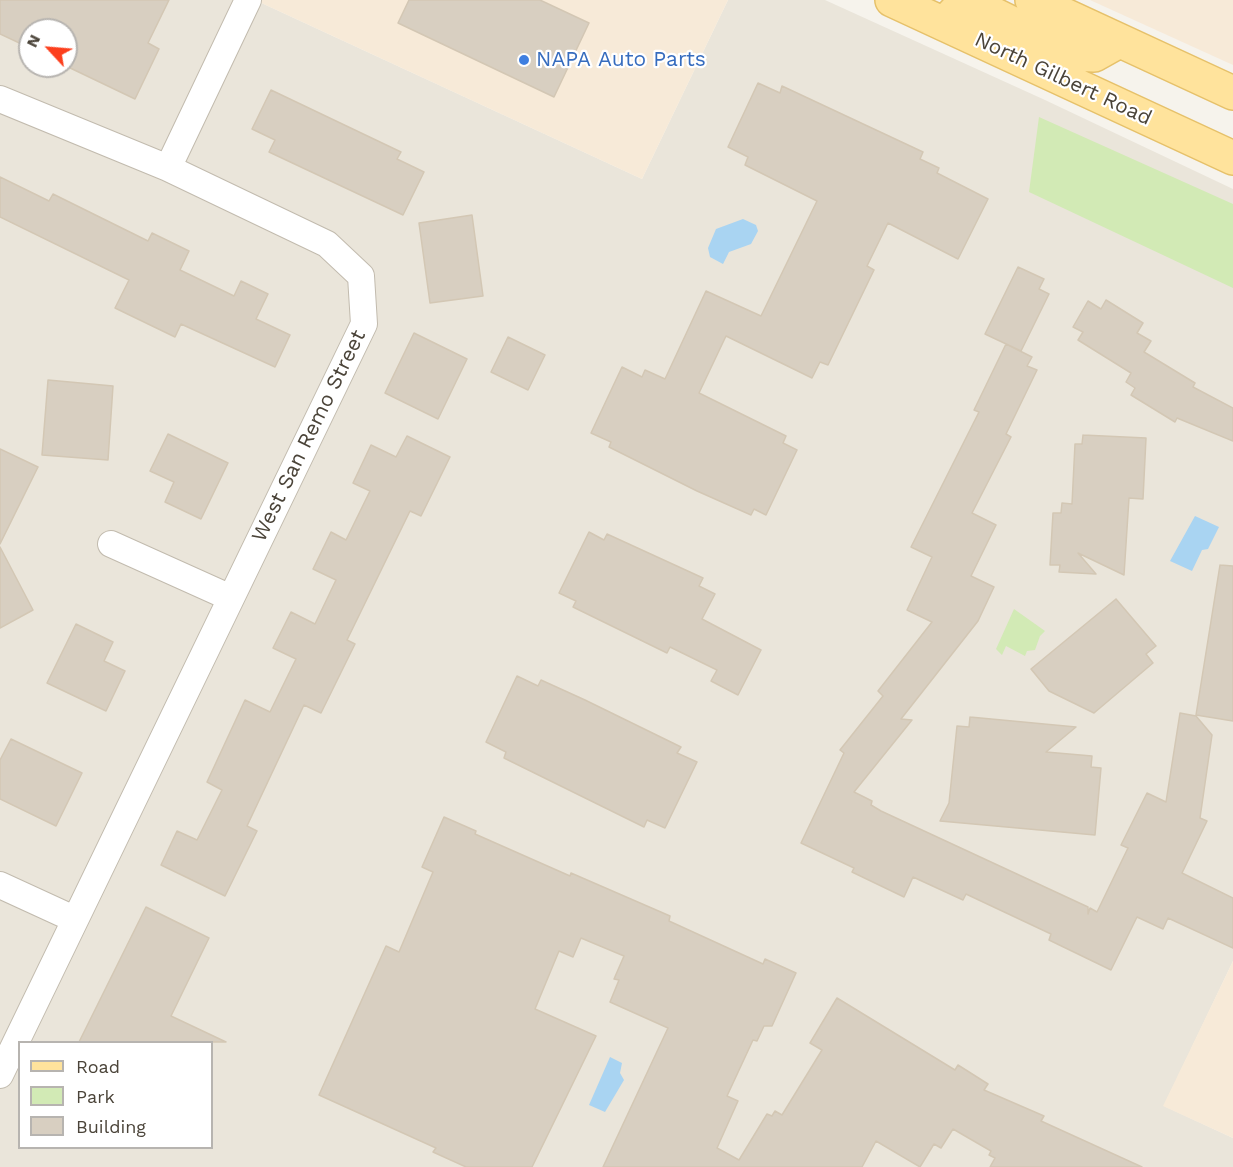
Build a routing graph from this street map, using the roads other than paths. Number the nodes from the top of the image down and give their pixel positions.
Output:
1 (248, 0) edge
2 (892, 0) edge
3 (1032, 0) edge
4 (944, 24) junction
5 (1119, 41) junction
6 (1233, 93) edge
7 (0, 99) edge
8 (1233, 158) edge
9 (168, 168) junction
10 (111, 544) dead end
11 (231, 598) junction
12 (0, 885) edge
13 (74, 919) junction
14 (0, 1075) edge

1 - 9 street
2 - 4 main road, North Gilbert Road
3 - 5 main road
4 - 5 main road
4 - 8 main road, North Gilbert Road
5 - 6 main road
7 - 9 street, West San Remo Street
9 - 11 street, West San Remo Street
10 - 11 street
11 - 13 street, West San Remo Street
12 - 13 street
13 - 14 street, West San Remo Street

